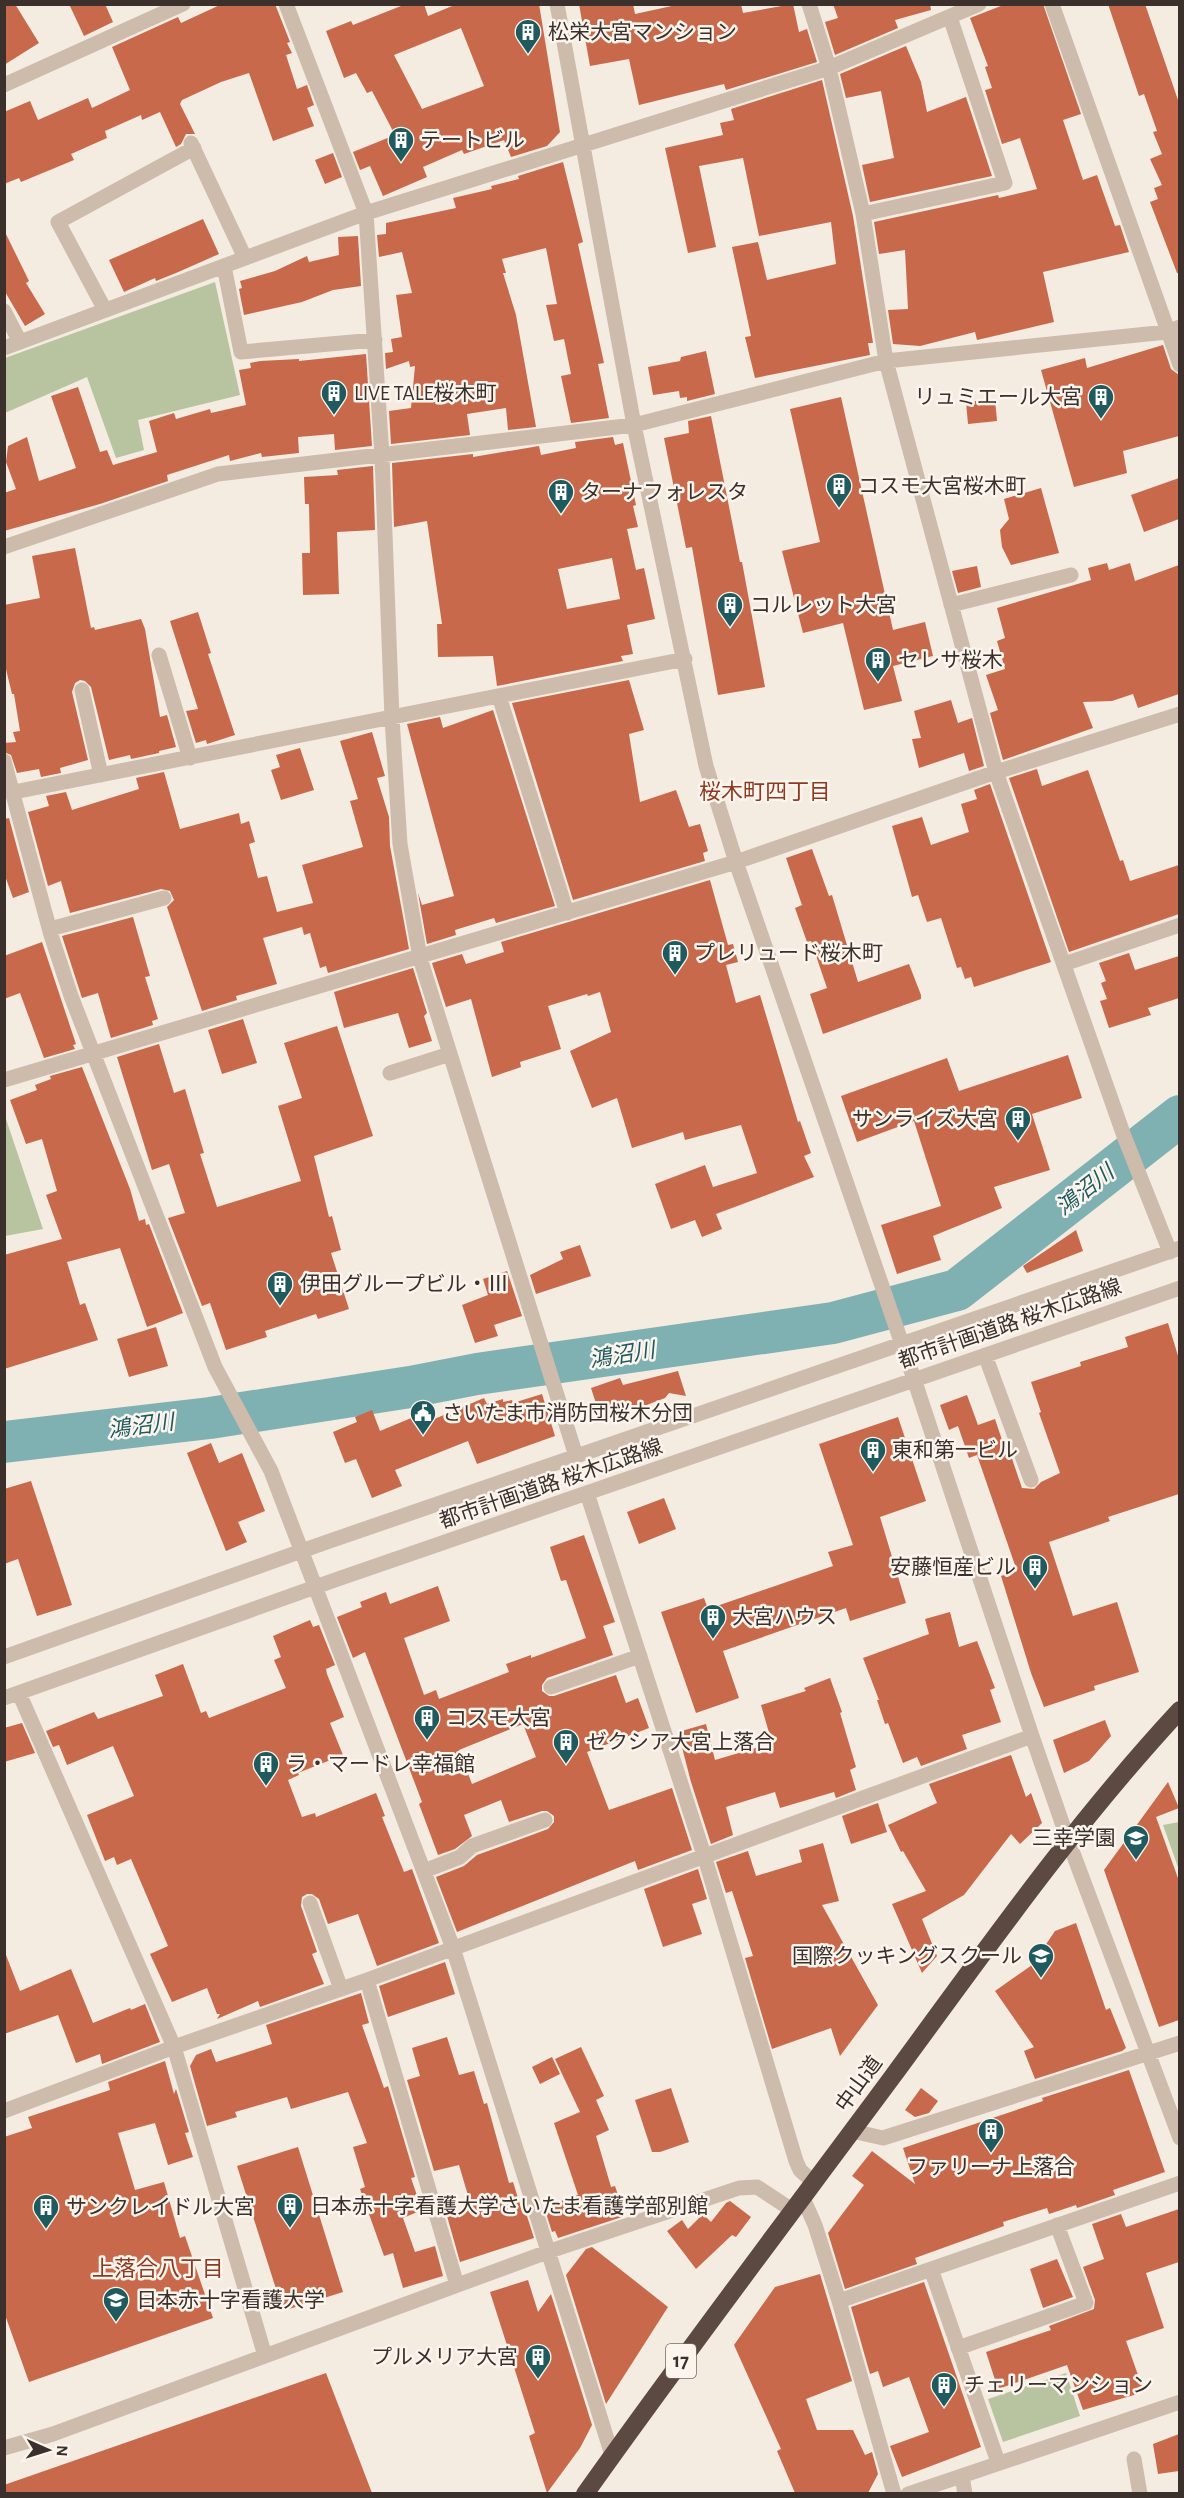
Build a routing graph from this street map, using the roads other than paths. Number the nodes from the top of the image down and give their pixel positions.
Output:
1 (183, 4) edge
2 (286, 4) edge
3 (557, 4) edge
4 (809, 4) edge
5 (979, 4) edge
6 (1052, 4) edge
7 (950, 17) junction
8 (829, 68) junction
9 (4, 85) edge
10 (582, 145) junction
11 (366, 213) junction
12 (862, 214) junction
13 (245, 258) junction
14 (224, 266) junction
15 (105, 310) junction
16 (4, 311) edge
17 (1173, 329) edge
18 (375, 340) junction
19 (20, 342) junction
20 (4, 348) edge
21 (886, 362) junction
22 (1179, 366) edge
23 (634, 425) junction
24 (382, 456) junction
25 (4, 547) edge
26 (1071, 575) dead end
27 (951, 605) junction
28 (159, 655) dead end
29 (685, 659) junction
30 (82, 690) dead end
31 (499, 696) junction
32 (1179, 714) edge
33 (392, 718) junction
34 (190, 758) junction
35 (4, 761) edge
36 (996, 772) junction
37 (101, 775) junction
38 (14, 792) junction
39 (736, 862) junction
40 (164, 898) dead end
41 (567, 913) junction
42 (1179, 925) edge
43 (50, 929) junction
44 (420, 958) junction
45 (1064, 964) junction
46 (93, 1053) junction
47 (450, 1054) junction
48 (390, 1073) dead end
49 (4, 1080) edge
50 (1174, 1250) edge
51 (1179, 1288) edge
52 (901, 1343) junction
53 (985, 1354) junction
54 (914, 1379) junction
55 (576, 1456) junction
56 (1030, 1480) dead end
57 (587, 1493) junction
58 (302, 1552) junction
59 (315, 1587) junction
60 (640, 1656) junction
61 (4, 1657) edge
62 (551, 1687) dead end
63 (12, 1696) edge
64 (1179, 1710) edge
65 (1032, 1736) junction
66 (545, 1820) dead end
67 (1068, 1840) junction
68 (704, 1855) junction
69 (424, 1871) junction
70 (310, 1903) dead end
71 (453, 1948) junction
72 (367, 1980) junction
73 (341, 1989) junction
74 (1179, 2043) edge
75 (174, 2047) junction
76 (1149, 2055) junction
77 (4, 2111) edge
78 (852, 2131) junction
79 (1179, 2138) edge
80 (1179, 2182) edge
81 (802, 2196) junction
82 (1057, 2225) junction
83 (550, 2252) junction
84 (931, 2269) junction
85 (457, 2286) junction
86 (839, 2301) junction
87 (958, 2348) junction
88 (265, 2356) junction
89 (1179, 2402) edge
90 (4, 2448) edge
91 (612, 2455) junction
92 (1134, 2459) dead end
93 (998, 2462) junction
94 (962, 2476) junction
95 (585, 2493) edge
96 (894, 2493) edge
97 (908, 2493) edge
98 (965, 2493) edge
99 (1140, 2493) edge

1 - 9 street
2 - 11 street
3 - 10 street
4 - 8 street
5 - 7 street
6 - 17 street
7 - 8 street
7 - 12 street
8 - 10 street
8 - 12 street
10 - 11 street
10 - 23 street
11 - 13 street
11 - 18 street
12 - 21 street
13 - 14 street
13 - 15 street
14 - 15 street
14 - 18 street
15 - 19 street
16 - 19 street
17 - 21 street
17 - 22 street
18 - 24 street
19 - 20 street
21 - 23 street
21 - 27 street
23 - 24 street
23 - 29 street
24 - 25 street
24 - 33 street
26 - 27 street
27 - 36 street
28 - 34 street
29 - 31 street
29 - 39 street
30 - 37 street
31 - 33 street
31 - 41 street
32 - 36 street
33 - 34 street
33 - 44 street
34 - 37 street
35 - 38 street
36 - 39 street
36 - 45 street
37 - 38 street
38 - 43 street
39 - 41 street
39 - 52 street
40 - 43 street
41 - 44 street
42 - 45 street
43 - 46 street
44 - 46 street
44 - 47 street
45 - 50 street
46 - 49 street
46 - 58 street
47 - 48 street
47 - 55 street
50 - 52 street, 都市計画道路 桜木広路線
51 - 53 street, 都市計画道路 桜木広路線
52 - 54 street
52 - 55 street, 都市計画道路 桜木広路線
53 - 54 street, 都市計画道路 桜木広路線
53 - 56 street
54 - 57 street, 都市計画道路 桜木広路線
54 - 65 street
55 - 58 street, 都市計画道路 桜木広路線
57 - 59 street, 都市計画道路 桜木広路線
57 - 60 street
58 - 59 street
58 - 61 street, 都市計画道路 桜木広路線
59 - 63 street, 都市計画道路 桜木広路線
59 - 69 street
60 - 62 street
60 - 68 street
63 - 75 street
64 - 67 highway, 中山道 / 17
65 - 67 street
65 - 68 street
66 - 69 street
67 - 76 street
67 - 78 highway, 中山道 / 17
68 - 71 street
68 - 81 street
69 - 71 street
70 - 73 street
71 - 72 street
71 - 83 street
72 - 73 street
72 - 85 street
73 - 75 street
74 - 76 street
75 - 77 street
75 - 88 street
76 - 78 street
76 - 79 street
78 - 81 highway, 中山道 / 17
80 - 82 street
81 - 83 street
81 - 86 street
81 - 91 highway, 中山道 / 17
82 - 84 street
82 - 87 street
83 - 85 street
83 - 91 street
84 - 86 street
84 - 87 street
85 - 88 street
86 - 96 street
87 - 93 street
88 - 90 street
89 - 93 street
91 - 95 highway, 中山道 / 17
92 - 99 street
93 - 94 street
94 - 97 street
94 - 98 street

